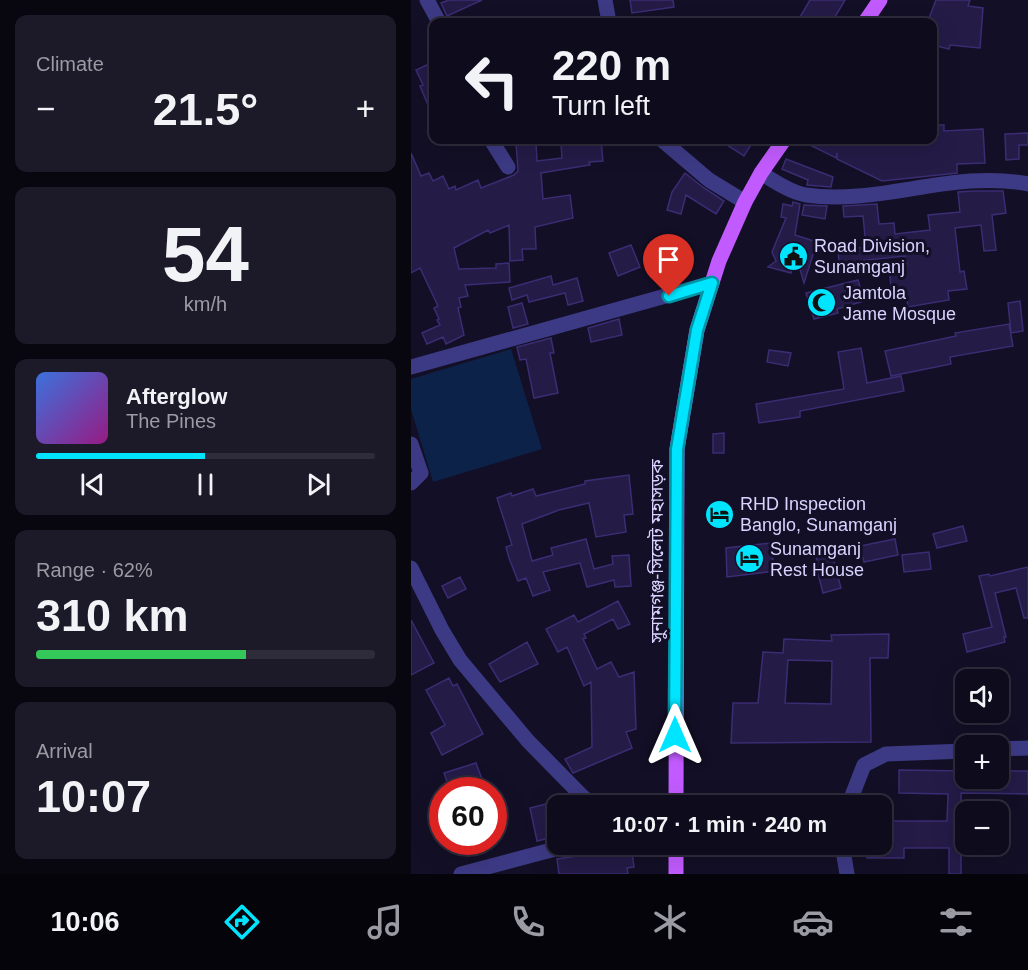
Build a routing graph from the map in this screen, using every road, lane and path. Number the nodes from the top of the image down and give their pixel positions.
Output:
1 (427, 0) edge
2 (605, 0) edge
3 (880, 0) edge
4 (437, 18) edge
5 (608, 18) edge
6 (868, 18) edge
7 (494, 144) edge
8 (666, 144) edge
9 (781, 144) edge
10 (508, 167) dead end
11 (761, 173) junction
12 (1028, 184) edge
13 (745, 202) junction
14 (712, 283) junction
15 (411, 367) edge
16 (411, 444) edge
17 (411, 483) edge
18 (411, 568) edge
19 (1028, 748) edge
20 (1009, 749) edge
21 (955, 751) edge
22 (581, 795) edge
23 (676, 795) edge
24 (852, 795) edge
25 (547, 851) edge
26 (676, 855) edge
27 (844, 855) edge
28 (461, 874) edge
29 (676, 874) edge
30 (847, 874) edge

1 - 4 street
2 - 5 street
3 - 6 main road
7 - 10 street
8 - 13 street
9 - 11 main road, সুনামগঞ্জ-সিলেট মহাসড়ক
11 - 12 street
11 - 13 main road, সুনামগঞ্জ-সিলেট মহাসড়ক
13 - 14 main road, সুনামগঞ্জ-সিলেট মহাসড়ক
14 - 15 street
14 - 23 main road, সুনামগঞ্জ-সিলেট মহাসড়ক
16 - 17 street
18 - 22 street
19 - 20 street
21 - 24 street
25 - 28 street
26 - 29 main road
27 - 30 street

